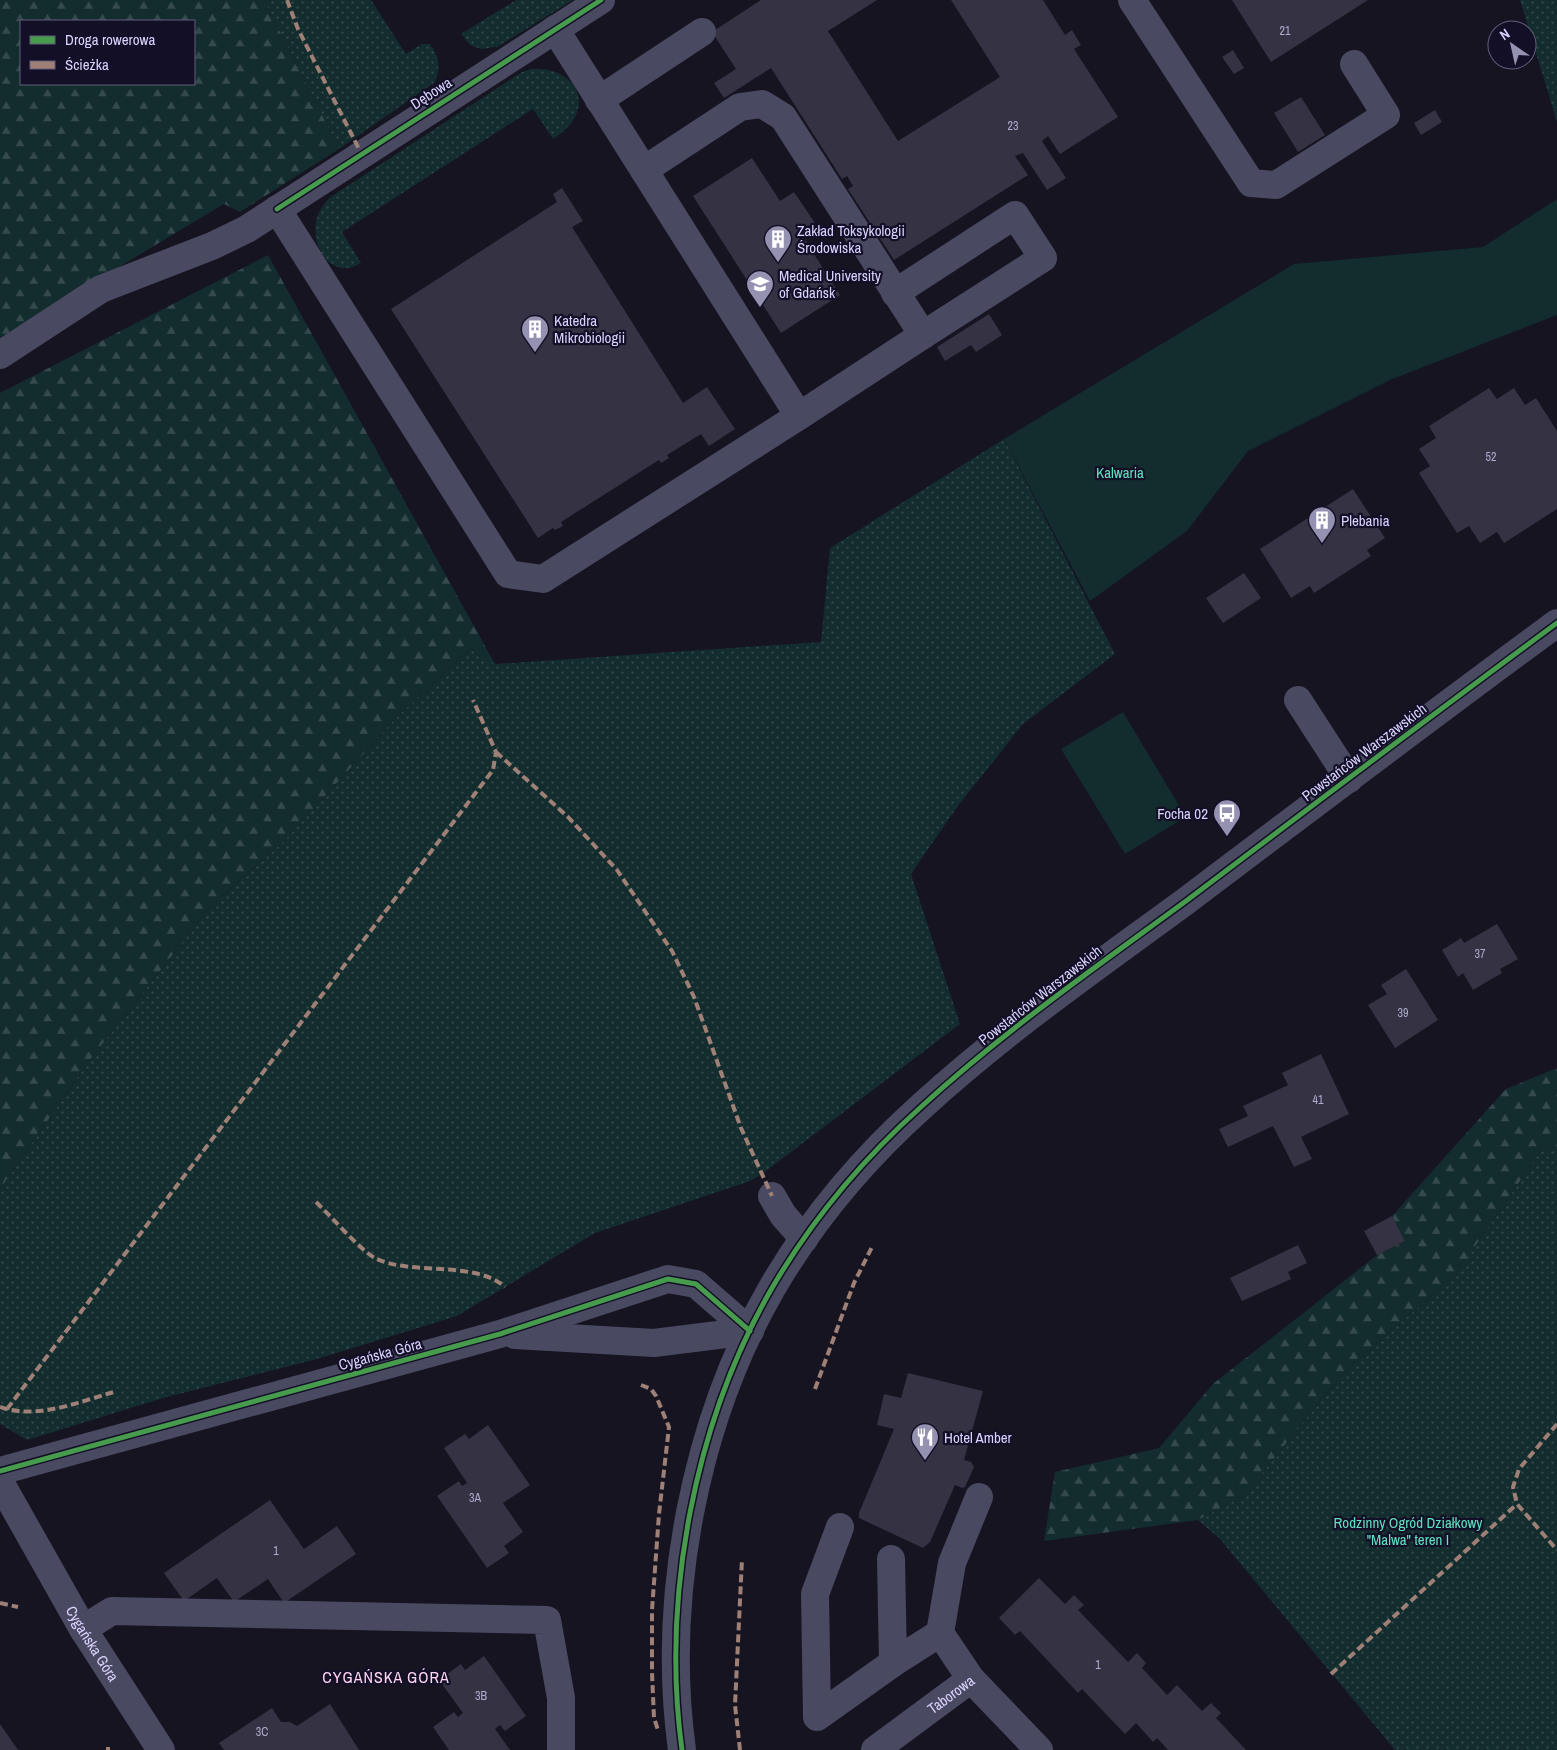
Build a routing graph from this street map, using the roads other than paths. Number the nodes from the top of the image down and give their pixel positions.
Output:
1 (601, 0) edge
2 (1132, 0) edge
3 (554, 29) junction
4 (702, 32) dead end
5 (1354, 64) dead end
6 (599, 100) junction
7 (644, 170) junction
8 (277, 209) junction
9 (895, 293) junction
10 (923, 336) junction
11 (0, 355) edge
12 (799, 416) junction
13 (1557, 623) edge
14 (1298, 700) dead end
15 (1349, 779) junction
16 (772, 1196) dead end
17 (804, 1239) junction
18 (750, 1331) junction
19 (500, 1334) junction
20 (0, 1470) edge
21 (0, 1482) edge
22 (979, 1497) dead end
23 (840, 1527) dead end
24 (891, 1559) dead end
25 (83, 1628) junction
26 (940, 1633) junction
27 (893, 1663) junction
28 (971, 1680) junction
29 (1032, 1746) edge
30 (161, 1750) edge
31 (561, 1750) edge
32 (682, 1750) edge
33 (875, 1750) edge

1 - 3 street, Dębowa
2 - 5 street
3 - 6 street
3 - 8 street, Dębowa
4 - 6 street
6 - 7 street
7 - 9 street
7 - 12 street
8 - 11 street, Dębowa
8 - 12 street
9 - 10 street
9 - 10 street
10 - 12 street
13 - 15 street, Powstańców Warszawskich
14 - 15 street
15 - 17 street, Powstańców Warszawskich
16 - 17 street
17 - 18 street, Powstańców Warszawskich
18 - 19 street, Cygańska Góra
18 - 19 street, Cygańska Góra
18 - 32 street, Powstańców Warszawskich
19 - 20 street, Cygańska Góra
21 - 25 street, Cygańska Góra
22 - 26 street
23 - 27 street
24 - 27 street
25 - 30 street, Cygańska Góra
25 - 31 street
26 - 27 street
26 - 28 street
28 - 29 street, Taborowa
28 - 33 street, Taborowa

